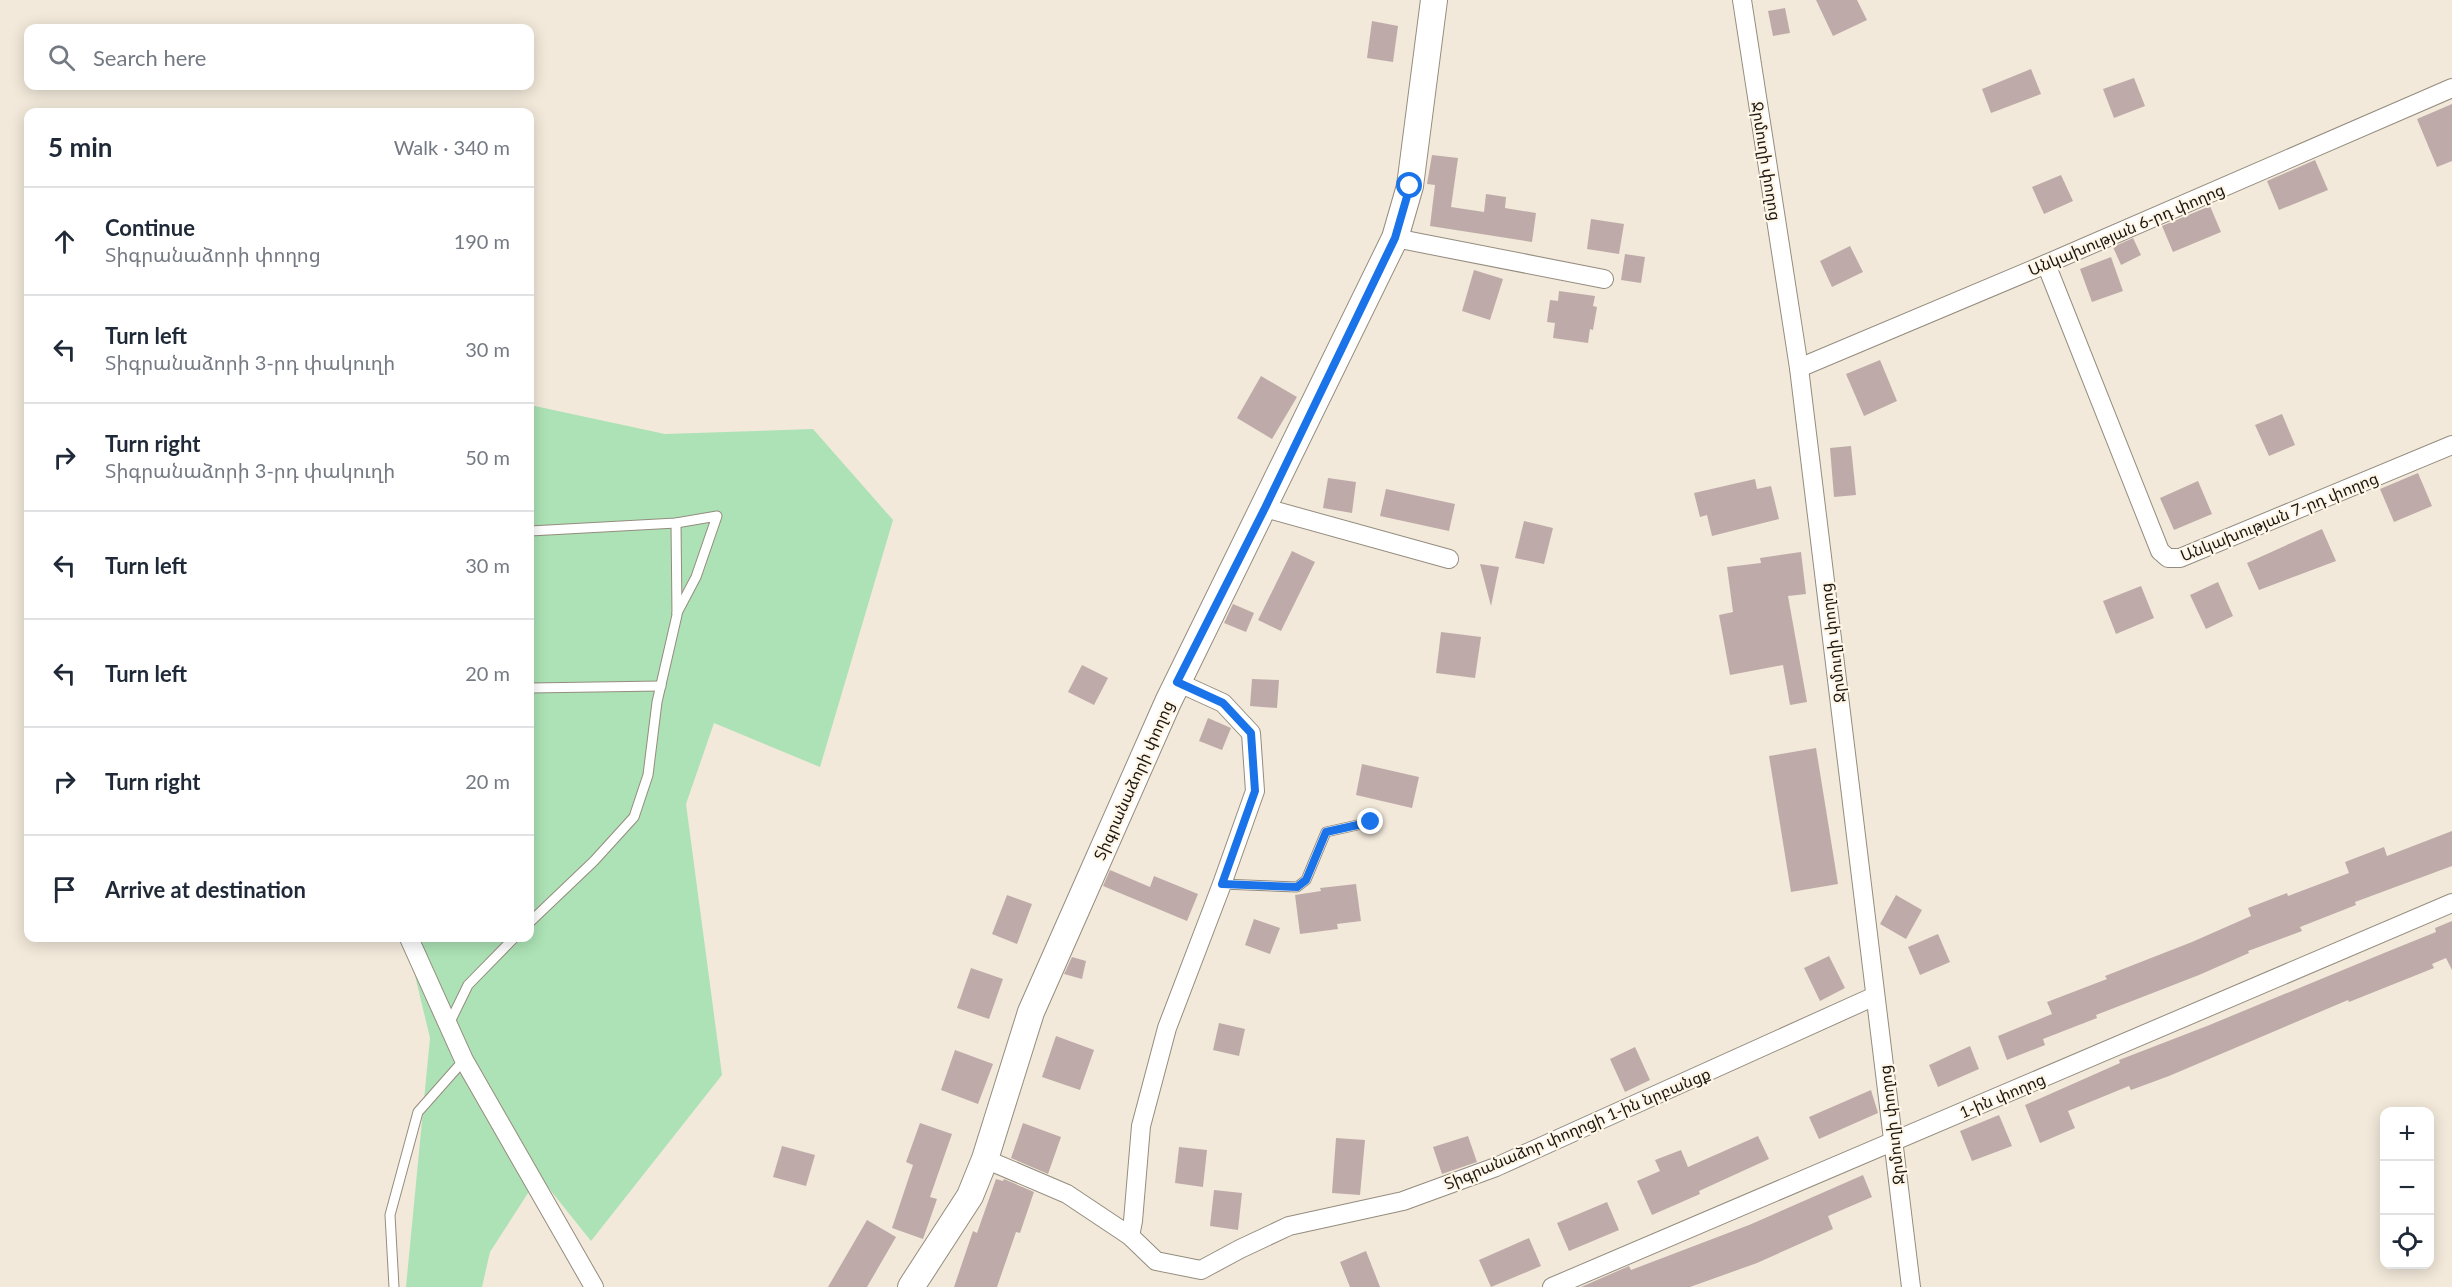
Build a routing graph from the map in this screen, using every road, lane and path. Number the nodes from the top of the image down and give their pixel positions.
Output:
1 (1434, 0) edge
2 (1742, 0) edge
3 (2452, 88) edge
4 (1395, 238) junction
5 (2046, 264) junction
6 (1604, 279) dead end
7 (1799, 368) junction
8 (2452, 446) edge
9 (1265, 508) junction
10 (676, 523) junction
11 (534, 531) edge
12 (1449, 559) dead end
13 (677, 615) junction
14 (1177, 682) junction
15 (661, 686) junction
16 (534, 688) edge
17 (1371, 822) dead end
18 (1222, 884) junction
19 (2452, 903) edge
20 (534, 918) edge
21 (411, 942) edge
22 (510, 942) edge
23 (1875, 996) junction
24 (449, 1024) junction
25 (464, 1060) junction
26 (1893, 1141) junction
27 (985, 1159) junction
28 (1130, 1236) junction
29 (394, 1287) edge
30 (594, 1287) edge
31 (911, 1287) edge
32 (1552, 1287) edge
33 (1911, 1287) edge

1 - 4 main road, Տիգրանաձորի փողոց
2 - 7 street, Ջրմուղի փողոց
3 - 5 street, Անկախության 6-րդ փողոց
4 - 6 street
4 - 9 main road, Տիգրանաձորի փողոց
5 - 7 street, Անկախության 6-րդ փողոց
5 - 8 street, Անկախության 7-րդ փողոց
7 - 23 street, Ջրմուղի փողոց
9 - 12 street
9 - 14 main road, Տիգրանաձորի փողոց
10 - 11 lane
10 - 13 lane
10 - 13 lane
13 - 15 lane
14 - 18 street
14 - 27 main road, Տիգրանաձորի փողոց
15 - 16 lane
15 - 20 lane
17 - 18 lane
18 - 28 street
19 - 26 street, 1-ին փողոց
21 - 24 street
22 - 24 lane
23 - 26 street, Ջրմուղի փողոց
23 - 28 street, Տիգրանաձոր փողոցի 1-ին նրբանցք
24 - 25 street
25 - 29 lane
25 - 30 street
26 - 32 street, 1-ին փողոց
26 - 33 street, Ջրմուղի փողոց
27 - 28 street, Տիգրանաձոր փողոցի 1-ին նրբանցք
27 - 31 main road, Տիգրանաձորի փողոց

